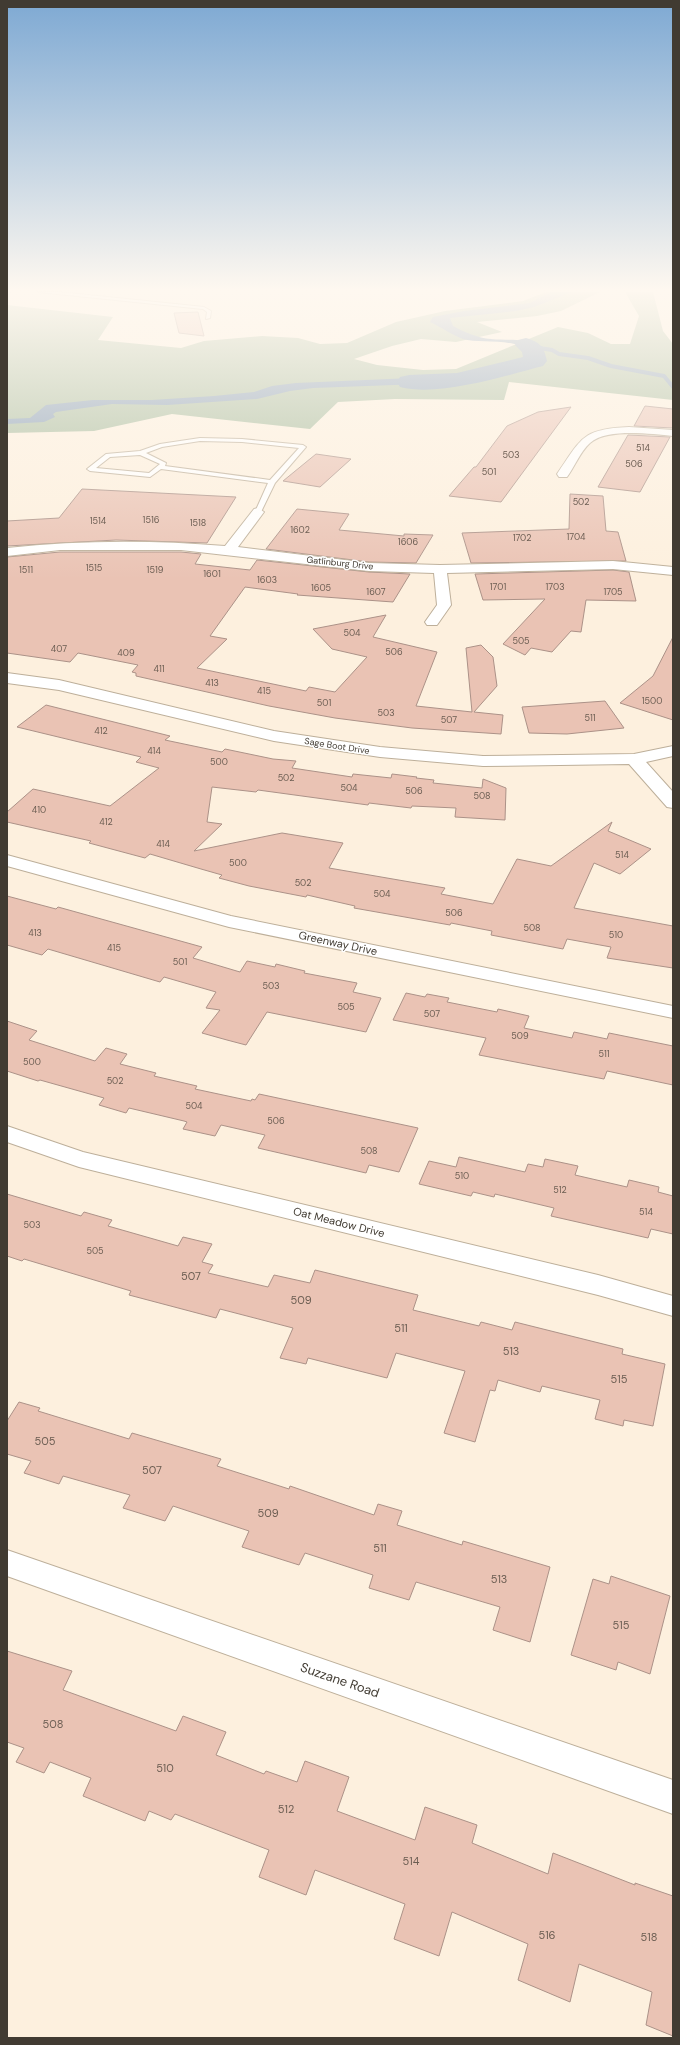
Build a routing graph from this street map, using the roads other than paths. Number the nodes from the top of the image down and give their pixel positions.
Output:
1 (673, 433) edge
2 (141, 453) junction
3 (160, 467) junction
4 (563, 474) dead end
5 (272, 482) junction
6 (258, 512) joint
7 (229, 550) junction
8 (7, 552) edge
9 (440, 569) junction
10 (673, 571) edge
11 (432, 622) dead end
12 (7, 678) edge
13 (673, 751) edge
14 (634, 759) junction
15 (673, 803) edge
16 (7, 860) edge
17 (673, 1012) edge
18 (7, 1134) edge
19 (673, 1306) edge
20 (7, 1563) edge
21 (673, 1797) edge

1 - 4 street
2 - 3 lane
2 - 3 lane
2 - 5 lane
3 - 5 lane
5 - 6 lane
6 - 7 street
7 - 8 street, Gatlinburg Drive
7 - 9 street, Gatlinburg Drive
9 - 10 street, Gatlinburg Drive
9 - 11 street
12 - 14 street, Sage Boot Drive
13 - 14 street, Sage Boot Drive
14 - 15 street
16 - 17 street, Greenway Drive
18 - 19 street, Oat Meadow Drive
20 - 21 street, Suzzane Road

